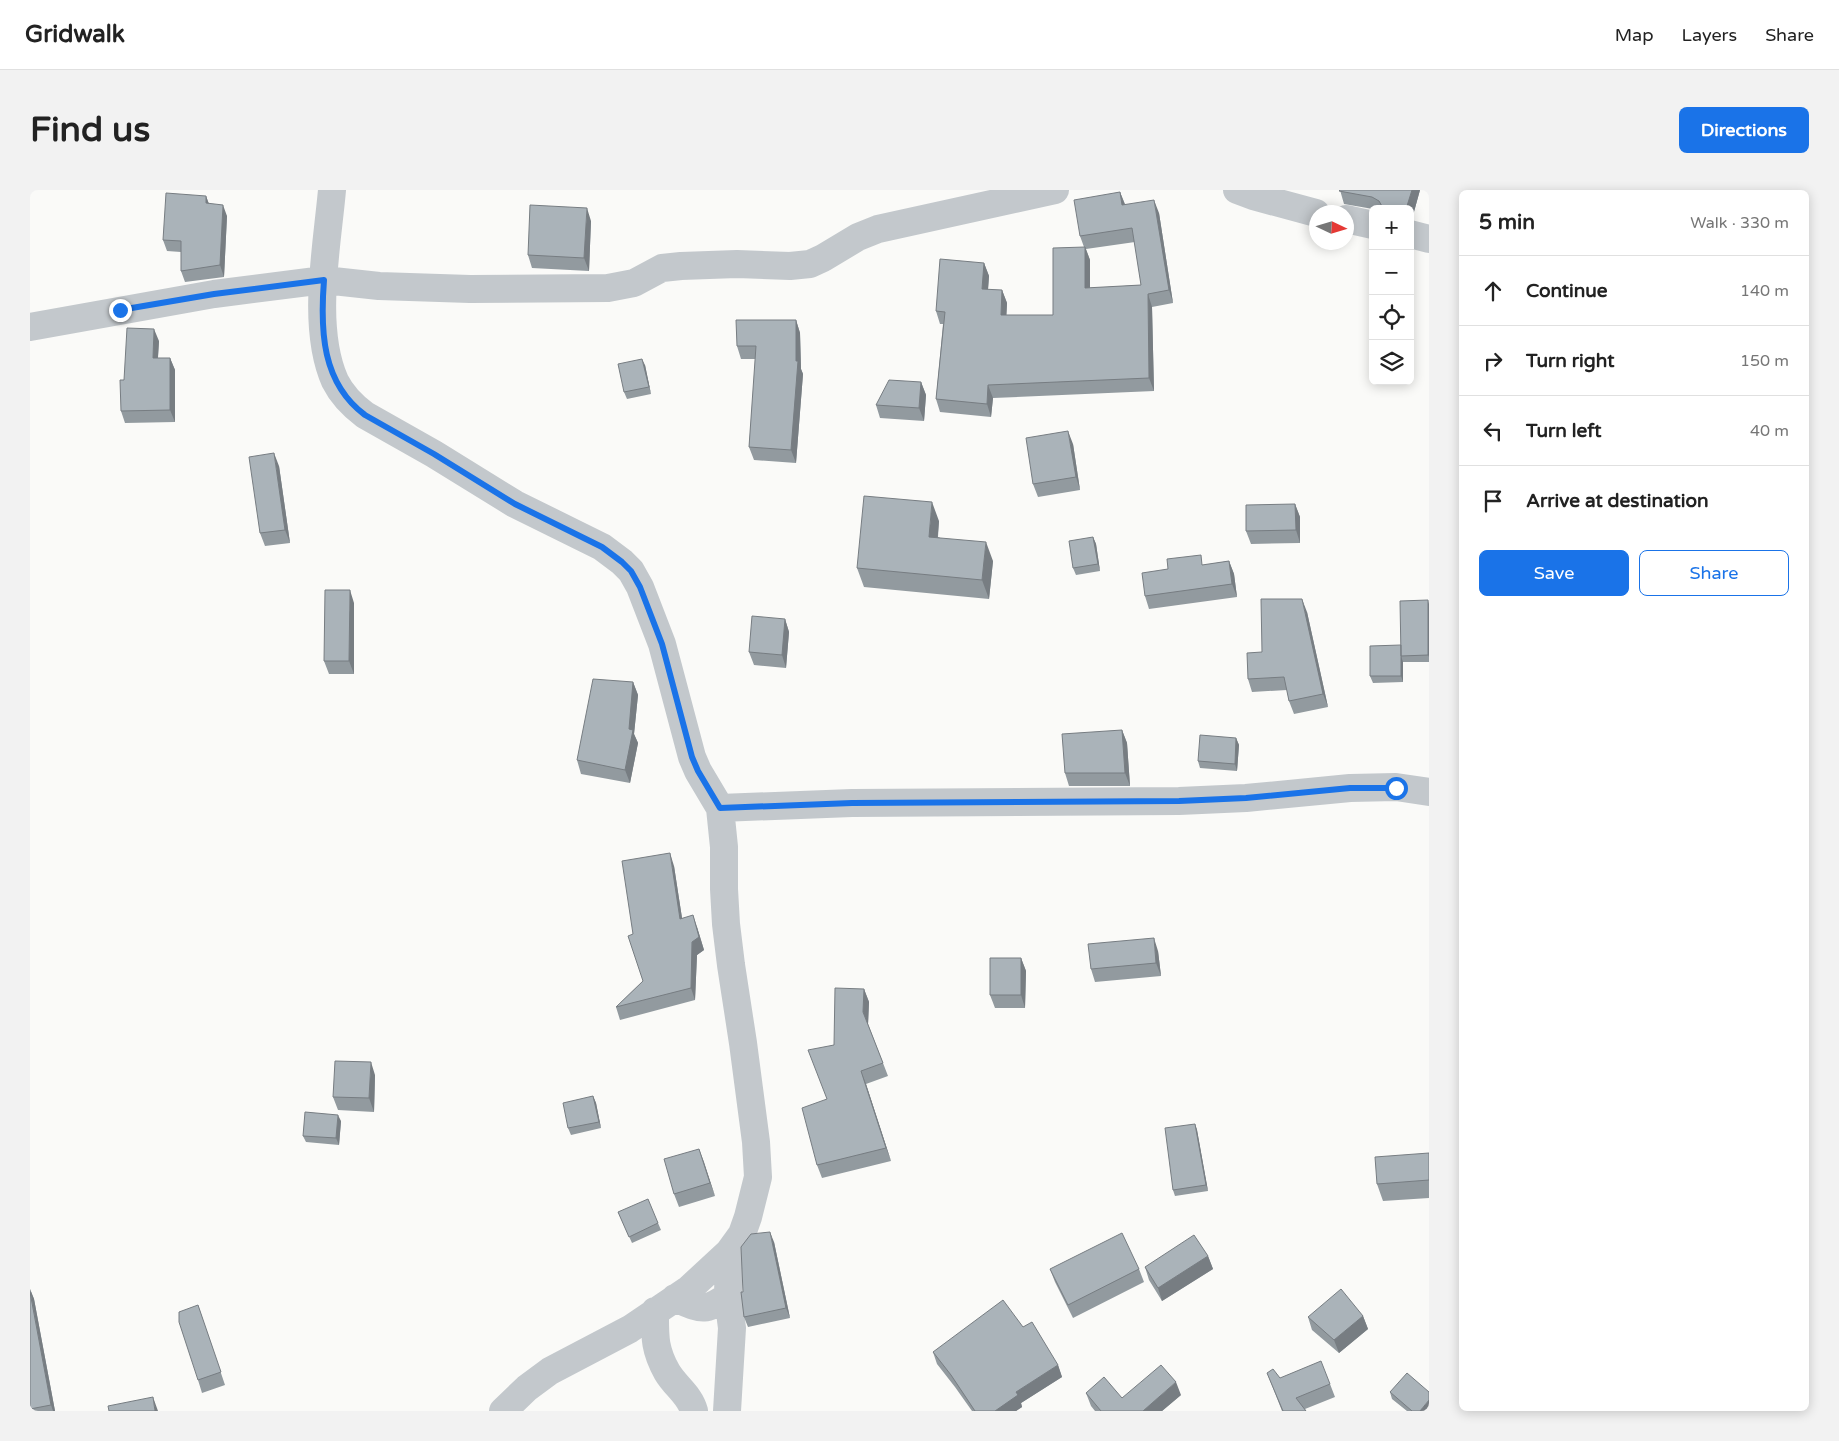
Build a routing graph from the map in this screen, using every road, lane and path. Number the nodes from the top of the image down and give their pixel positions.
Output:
1 (332, 190) edge
2 (1055, 190) edge
3 (1237, 190) edge
4 (1309, 211) edge
5 (1354, 221) edge
6 (1369, 224) edge
7 (1414, 235) edge
8 (1429, 239) edge
9 (324, 280) junction
10 (30, 327) edge
11 (1429, 792) edge
12 (720, 808) junction
13 (729, 1252) junction
14 (728, 1296) junction
15 (665, 1304) junction
16 (730, 1358) junction
17 (693, 1407) edge
18 (503, 1411) edge
19 (727, 1411) edge

1 - 9 street
2 - 9 street
3 - 4 street
5 - 6 street
7 - 8 street
9 - 10 street
9 - 12 street
11 - 12 street
12 - 13 street
13 - 14 street
13 - 15 street
14 - 15 street
14 - 16 street
15 - 17 street
15 - 18 street
16 - 17 street
16 - 19 street

